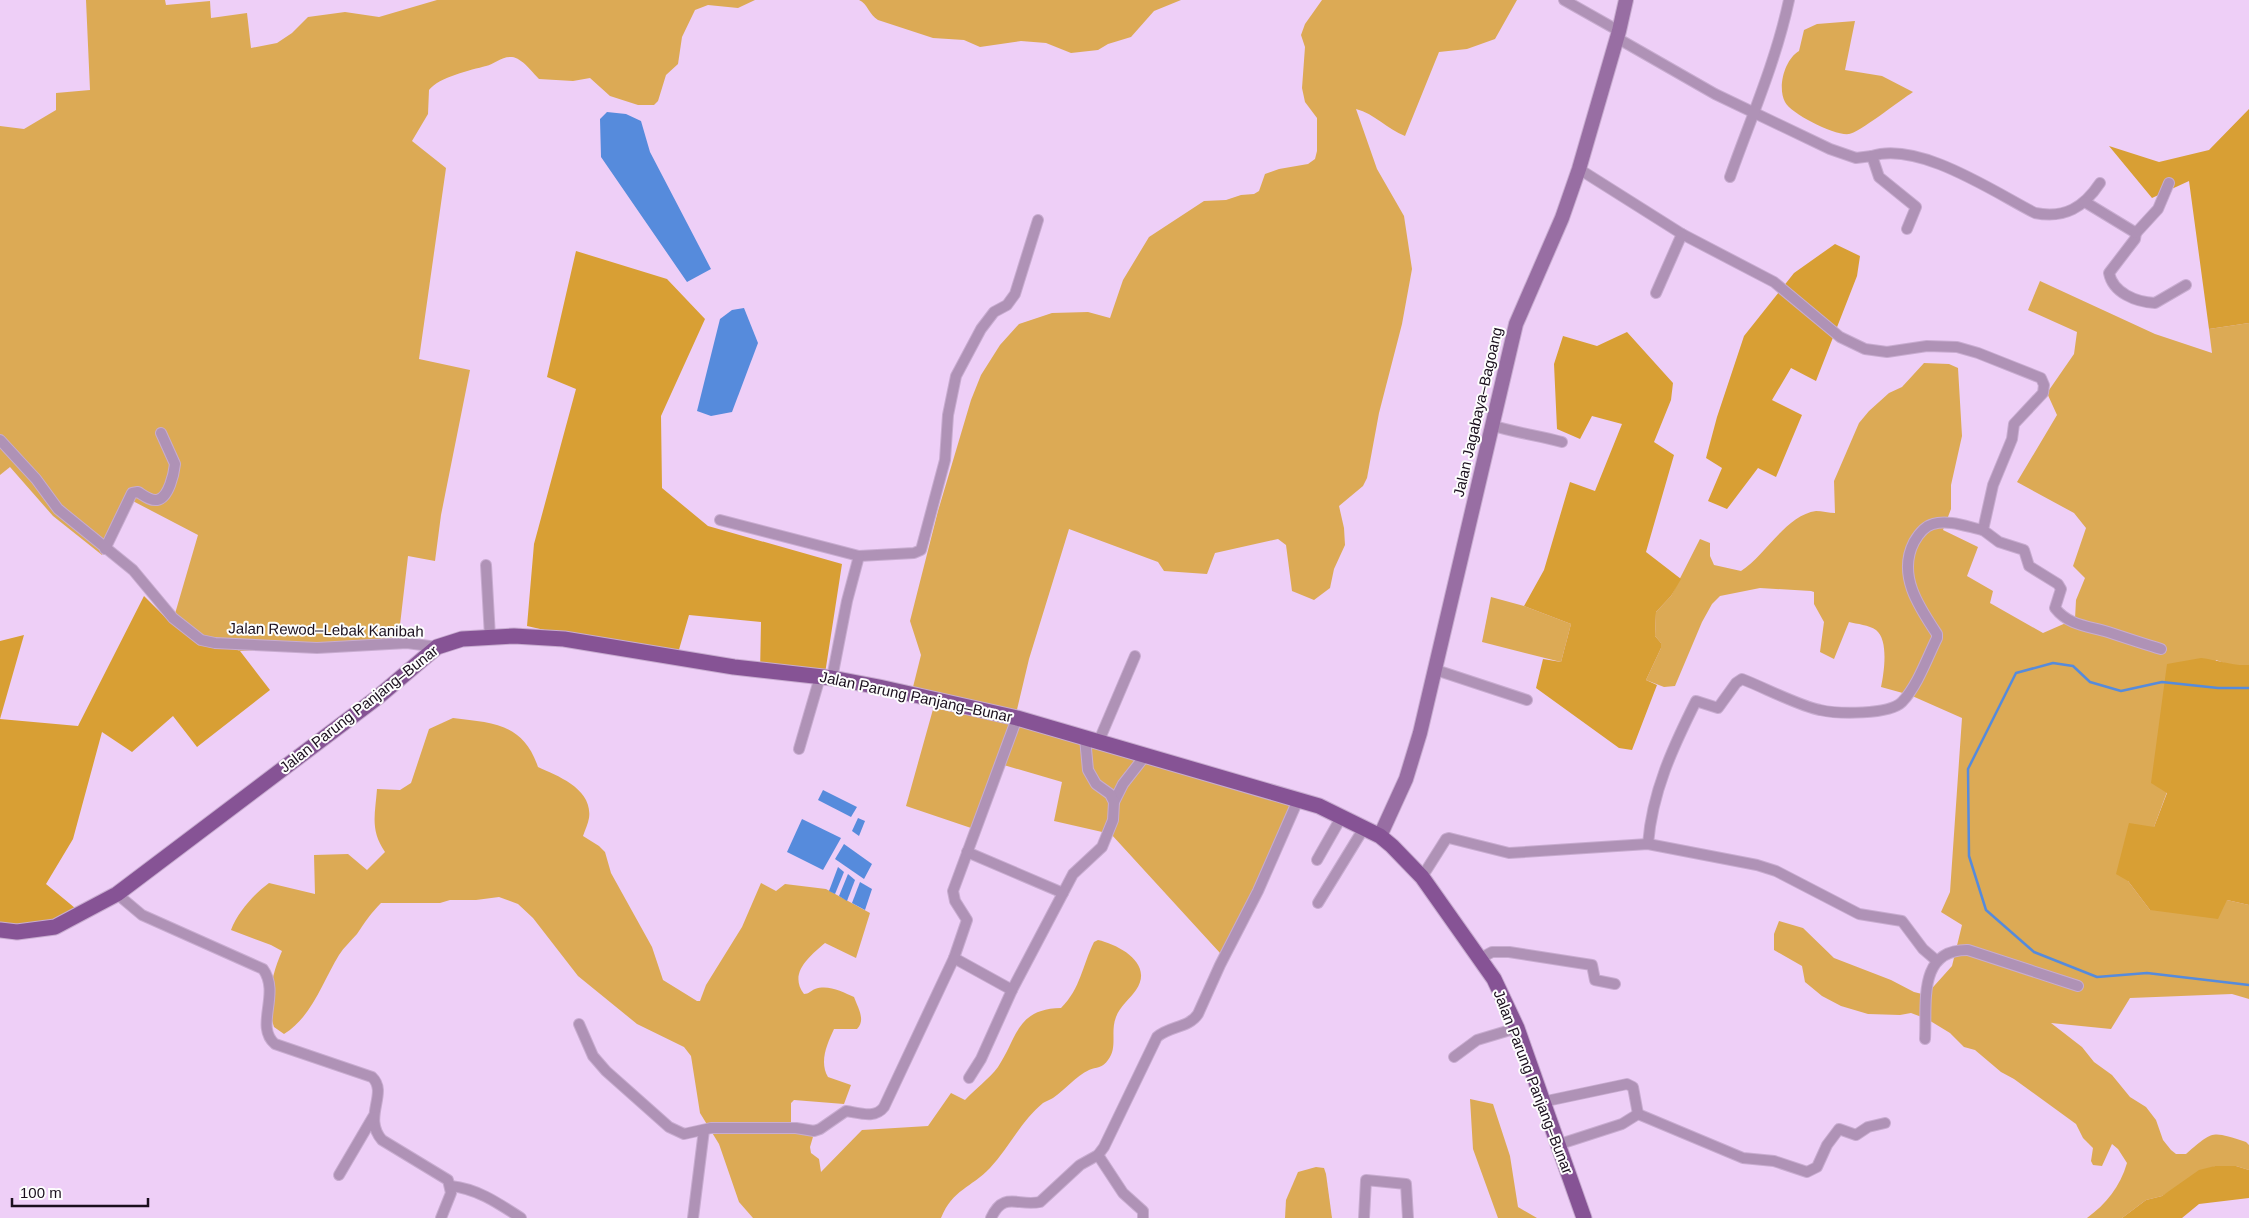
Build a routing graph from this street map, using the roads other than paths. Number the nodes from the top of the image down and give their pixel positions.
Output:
1 (1564, 0) edge
2 (1626, 0) edge
3 (1789, 0) edge
4 (1618, 34) junction
5 (1756, 113) junction
6 (1872, 156) junction
7 (1579, 168) junction
8 (1730, 177) dead end
9 (2100, 183) dead end
10 (2169, 183) dead end
11 (2085, 202) junction
12 (1038, 220) dead end
13 (1907, 229) dead end
14 (2136, 233) junction
15 (1682, 234) junction
16 (2186, 285) dead end
17 (1656, 293) dead end
18 (1491, 425) junction
19 (161, 433) dead end
20 (0, 440) edge
21 (1562, 442) dead end
22 (720, 520) dead end
23 (1983, 530) junction
24 (105, 549) junction
25 (859, 556) junction
26 (486, 565) dead end
27 (490, 637) junction
28 (437, 647) junction
29 (2161, 649) dead end
30 (1135, 656) dead end
31 (1436, 670) junction
32 (826, 678) junction
33 (1527, 700) dead end
34 (1017, 718) junction
35 (1092, 741) junction
36 (798, 749) dead end
37 (1145, 756) junction
38 (1298, 800) junction
39 (1114, 802) junction
40 (1342, 816) junction
41 (1364, 828) junction
42 (1380, 836) junction
43 (1648, 844) junction
44 (967, 852) junction
45 (1317, 860) dead end
46 (1422, 878) junction
47 (1063, 893) junction
48 (117, 894) junction
49 (1318, 903) dead end
50 (0, 930) edge
51 (954, 958) junction
52 (1482, 958) junction
53 (1937, 961) junction
54 (1614, 984) dead end
55 (2078, 986) dead end
56 (1012, 990) junction
57 (579, 1024) dead end
58 (1517, 1028) junction
59 (1925, 1039) dead end
60 (1454, 1057) dead end
61 (969, 1078) dead end
62 (1542, 1102) junction
63 (1638, 1114) junction
64 (373, 1117) junction
65 (1885, 1122) dead end
66 (704, 1130) junction
67 (1558, 1145) junction
68 (1098, 1155) junction
69 (339, 1175) dead end
70 (451, 1186) junction
71 (441, 1218) edge
72 (521, 1218) edge
73 (693, 1218) edge
74 (991, 1218) edge
75 (1143, 1218) edge
76 (1364, 1218) edge
77 (1408, 1218) edge
78 (1584, 1218) edge

1 - 4 street
2 - 4 street, Jalan Jagabaya–Bagoang
3 - 5 street
4 - 5 street
4 - 7 street, Jalan Jagabaya–Bagoang
5 - 6 street
5 - 8 street
6 - 11 street
6 - 13 street
7 - 15 street
7 - 18 street, Jalan Jagabaya–Bagoang
9 - 11 street
10 - 14 street
11 - 14 street
12 - 25 street
14 - 16 street
15 - 17 street
15 - 23 street
18 - 21 street
18 - 31 street, Jalan Jagabaya–Bagoang
19 - 24 street
20 - 24 street, Jalan Rewod–Lebak Kanibah
22 - 25 street
23 - 29 street
23 - 43 street
24 - 28 street, Jalan Rewod–Lebak Kanibah
25 - 32 street
26 - 27 street
27 - 28 main road, Jalan Parung Panjang–Bunar
27 - 32 main road, Jalan Parung Panjang–Bunar
28 - 48 main road, Jalan Parung Panjang–Bunar
30 - 35 street
31 - 33 street
31 - 42 street, Jalan Jagabaya–Bagoang
32 - 34 main road, Jalan Parung Panjang–Bunar
32 - 36 street
34 - 35 main road, Jalan Parung Panjang–Bunar
34 - 44 street
35 - 37 main road, Jalan Parung Panjang–Bunar
35 - 39 street
37 - 38 main road, Jalan Parung Panjang–Bunar
37 - 39 street
38 - 40 main road, Jalan Parung Panjang–Bunar
38 - 68 street
39 - 47 street
40 - 41 main road, Jalan Parung Panjang–Bunar
40 - 45 street
41 - 42 main road, Jalan Parung Panjang–Bunar
41 - 49 street
42 - 46 main road, Jalan Parung Panjang–Bunar
43 - 46 street
43 - 53 street
44 - 47 street
44 - 51 street
46 - 52 main road, Jalan Parung Panjang–Bunar
47 - 56 street
48 - 50 main road, Jalan Parung Panjang–Bunar
48 - 64 street
51 - 56 street
51 - 66 street
52 - 54 street
52 - 58 main road, Jalan Parung Panjang–Bunar
53 - 55 street
53 - 59 street
56 - 61 street
57 - 66 street
58 - 60 street
58 - 62 main road, Jalan Parung Panjang–Bunar
62 - 63 street
62 - 67 main road, Jalan Parung Panjang–Bunar
63 - 65 street
63 - 67 street
64 - 69 street
64 - 70 street
66 - 73 street
67 - 78 main road, Jalan Parung Panjang–Bunar
68 - 74 street
68 - 75 street
70 - 71 street
70 - 72 street
76 - 77 street

